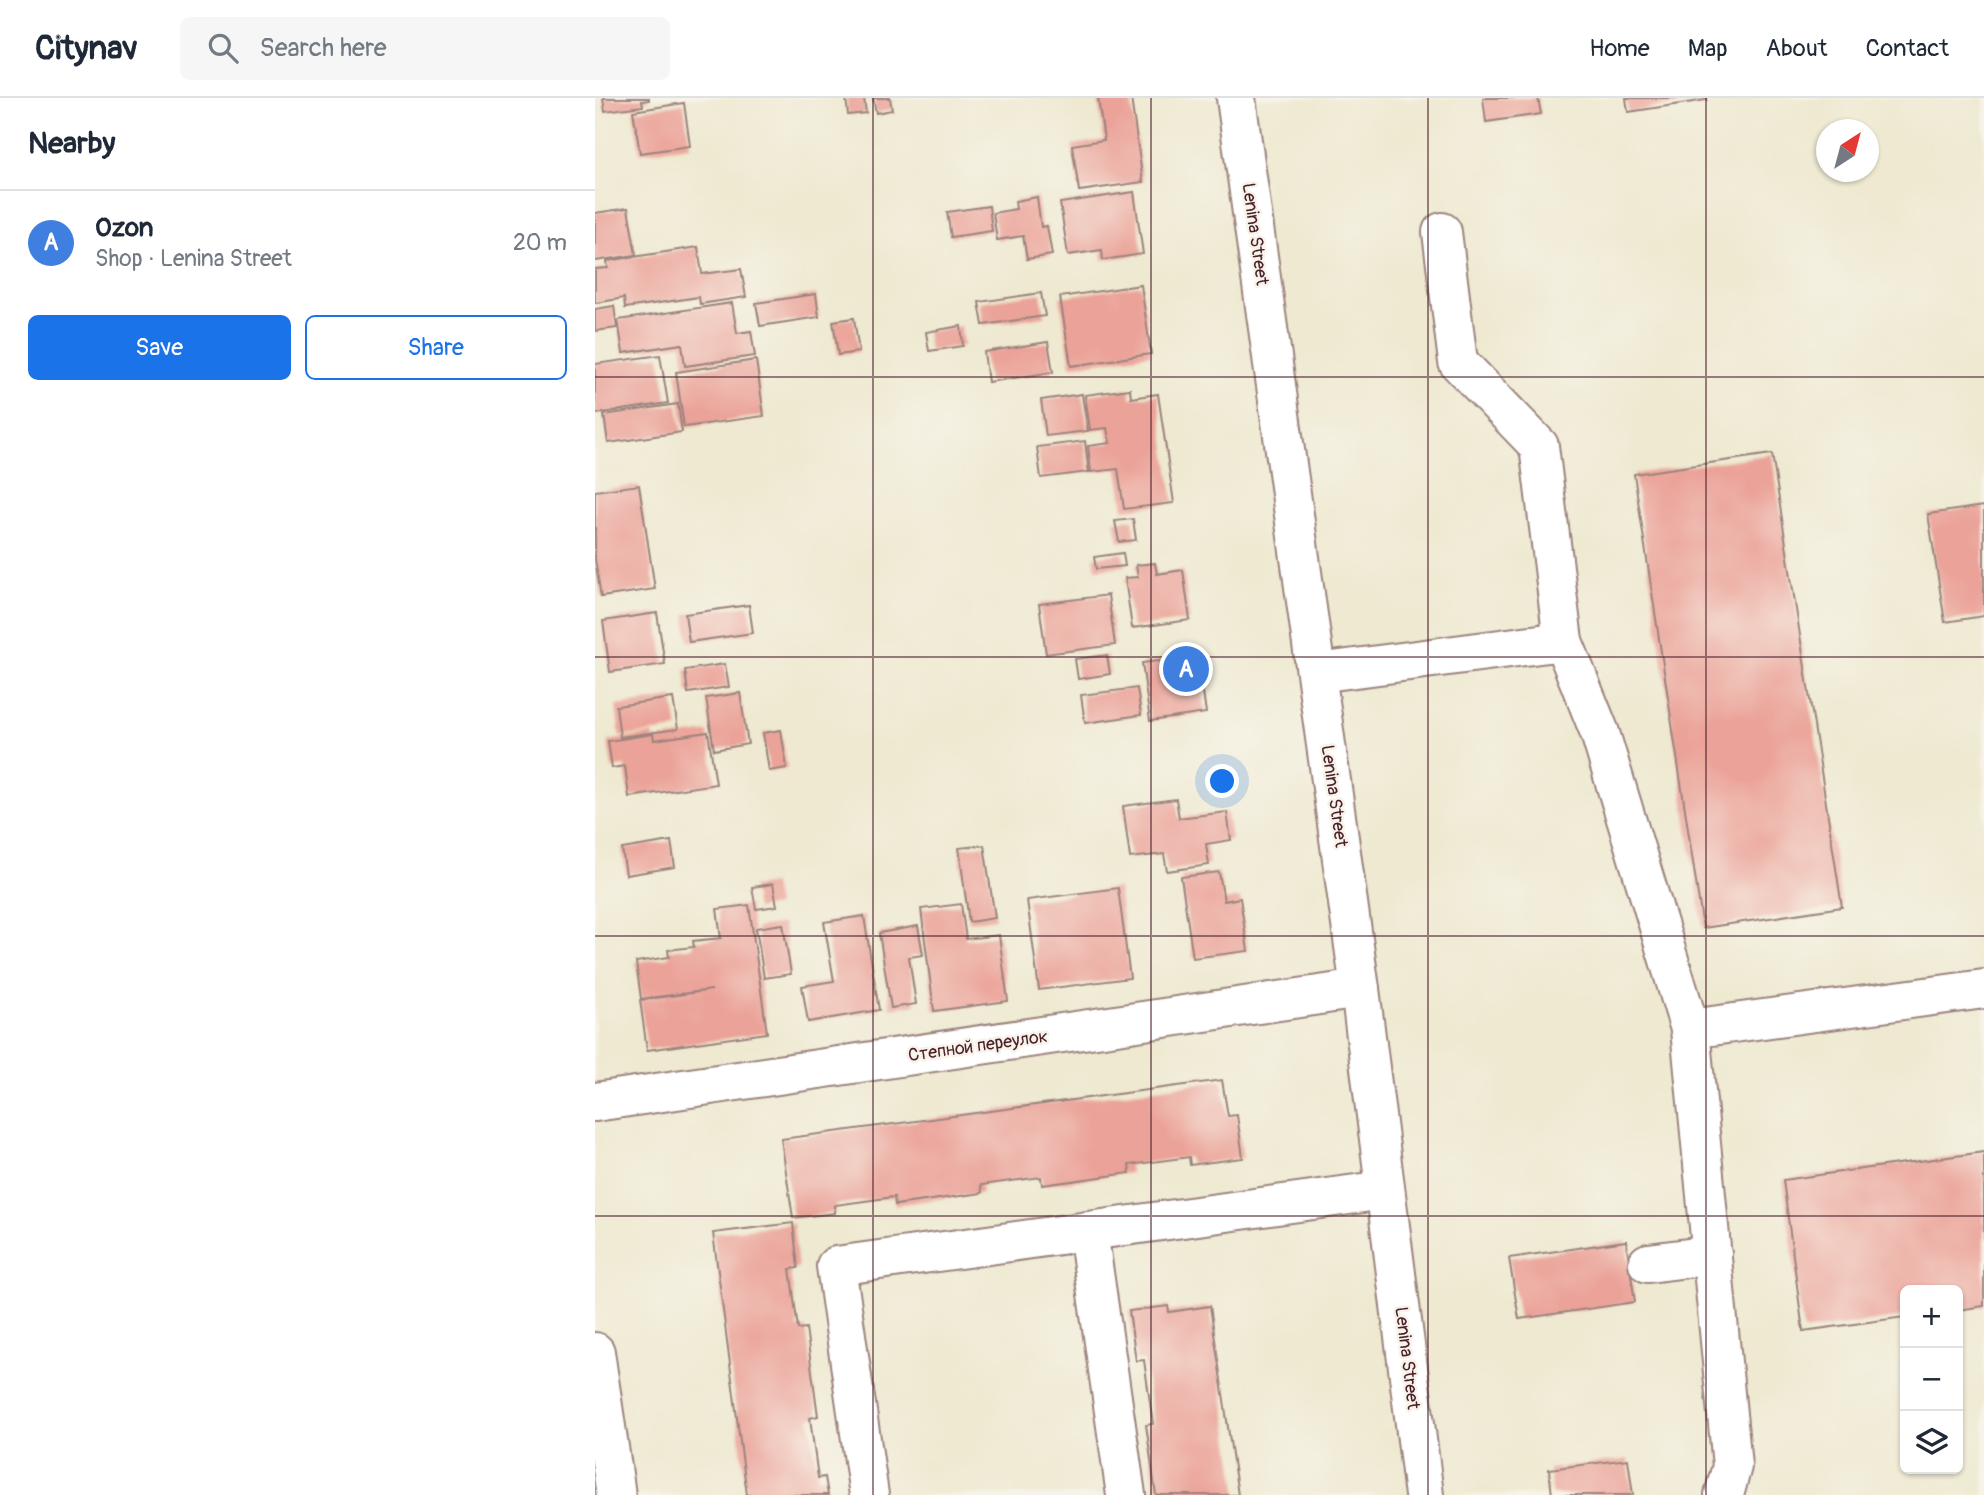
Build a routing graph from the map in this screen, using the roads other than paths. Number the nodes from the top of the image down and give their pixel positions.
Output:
1 (1236, 98) edge
2 (1442, 232) dead end
3 (1563, 641) junction
4 (1317, 673) junction
5 (1360, 989) junction
6 (1984, 989) edge
7 (1690, 1029) junction
8 (595, 1102) edge
9 (1385, 1190) junction
10 (1088, 1231) junction
11 (1712, 1255) junction
12 (1649, 1263) dead end
13 (595, 1352) edge
14 (616, 1495) edge
15 (869, 1495) edge
16 (1126, 1495) edge
17 (1424, 1495) edge
18 (1724, 1495) edge

1 - 4 street, Lenina Street
2 - 3 street
3 - 4 street
3 - 7 street
4 - 5 street, Lenina Street
5 - 8 street, Степной переулок
5 - 9 street, Lenina Street
6 - 7 street
7 - 11 street
9 - 10 street
9 - 17 street, Lenina Street
10 - 15 street
10 - 16 street
11 - 12 street
11 - 18 street
13 - 14 street

